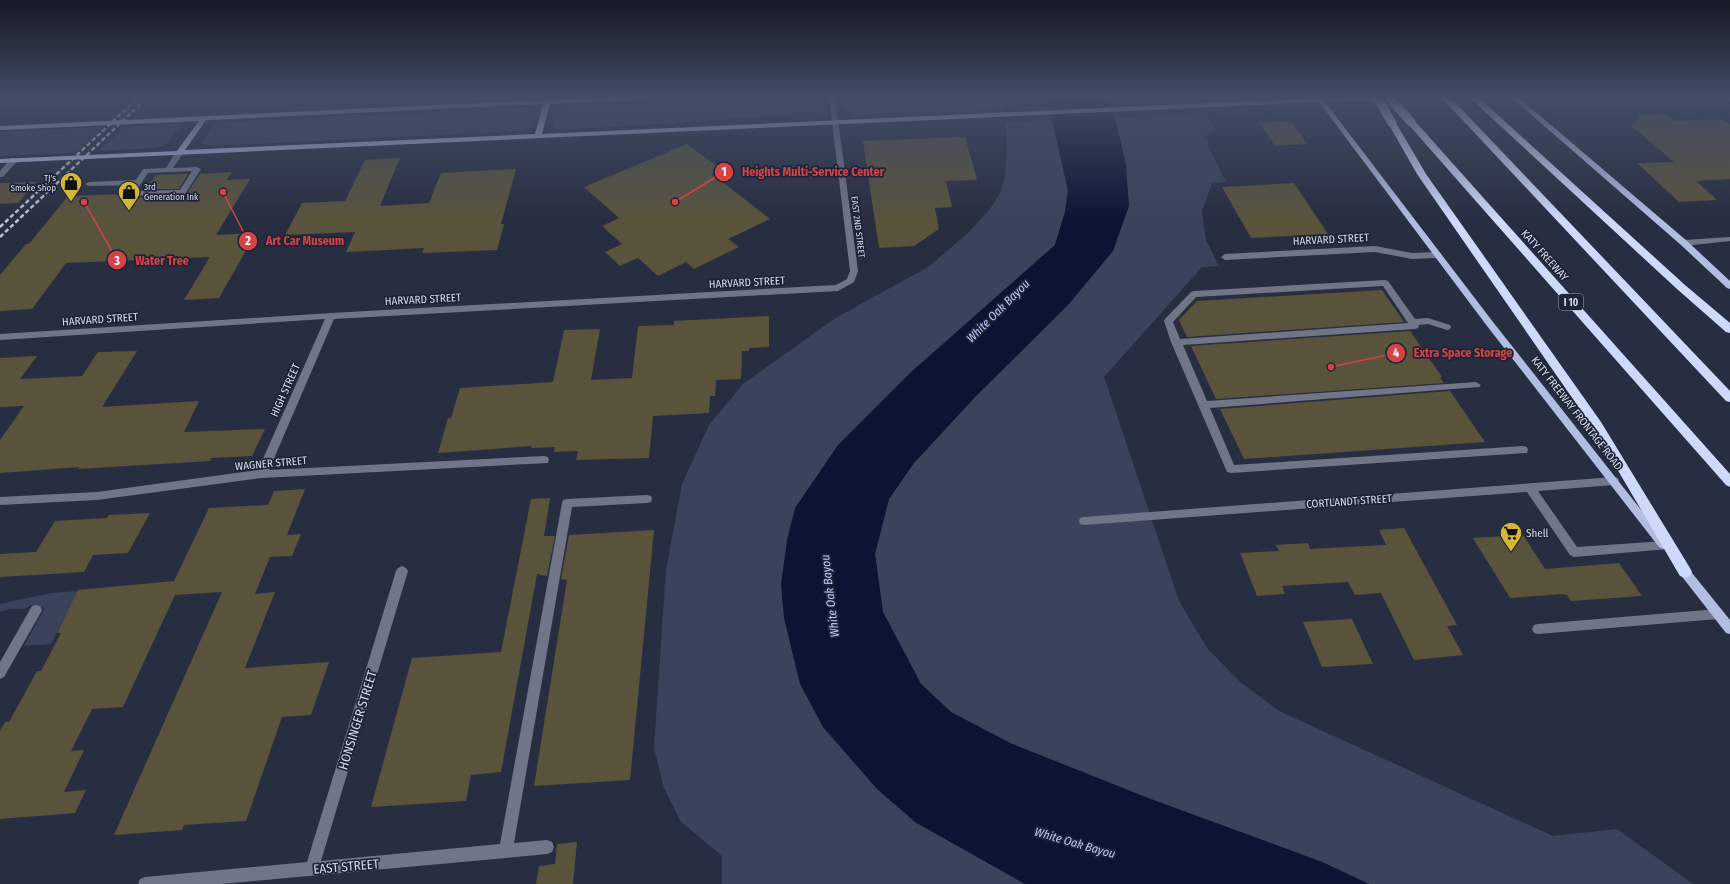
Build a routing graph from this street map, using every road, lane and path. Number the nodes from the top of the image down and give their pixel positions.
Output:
1 (190, 138) edge
2 (508, 138) edge
3 (837, 138) edge
4 (1349, 138) edge
5 (1401, 138) edge
6 (1425, 138) edge
7 (1483, 138) edge
8 (1517, 138) edge
9 (1562, 138) edge
10 (180, 152) junction
11 (14, 160) junction
12 (0, 161) edge
13 (168, 170) junction
14 (0, 175) edge
15 (139, 182) junction
16 (89, 184) dead end
17 (1730, 239) edge
18 (1684, 243) junction
19 (1437, 255) junction
20 (1225, 257) dead end
21 (846, 283) joint
22 (1730, 286) edge
23 (331, 316) junction
24 (1412, 322) junction
25 (1447, 327) dead end
26 (1730, 329) edge
27 (0, 337) edge
28 (1176, 342) junction
29 (1476, 385) dead end
30 (1730, 398) edge
31 (1204, 405) junction
32 (1523, 450) dead end
33 (544, 460) dead end
34 (262, 474) junction
35 (1614, 481) junction
36 (1730, 482) edge
37 (1530, 487) junction
38 (647, 499) dead end
39 (0, 501) edge
40 (1084, 521) dead end
41 (1665, 546) junction
42 (402, 571) dead end
43 (1685, 572) junction
44 (36, 610) dead end
45 (1718, 614) junction
46 (1538, 629) dead end
47 (1730, 629) edge
48 (0, 673) edge
49 (547, 847) dead end
50 (506, 851) junction
51 (312, 869) junction
52 (146, 884) edge

1 - 10 main road
2 - 10 main road
3 - 21 street, EAST 2ND STREET
4 - 19 main road, KATY FREEWAY FRONTAGE ROAD
5 - 43 highway, bridge
6 - 36 highway, KATY FREEWAY / I 10, bridge
7 - 30 highway
8 - 26 highway
9 - 18 main road
10 - 11 main road
10 - 13 street
11 - 12 main road
11 - 14 street
13 - 15 street
13 - 15 street
15 - 16 street
17 - 18 street
18 - 22 main road
19 - 20 street, HARVARD STREET
19 - 35 main road, KATY FREEWAY FRONTAGE ROAD
21 - 23 street, HARVARD STREET
23 - 27 street, HARVARD STREET
23 - 34 street, HIGH STREET
24 - 25 street
24 - 28 street
24 - 28 street
28 - 31 street
29 - 31 street
31 - 32 street
33 - 34 street, WAGNER STREET
34 - 39 street, WAGNER STREET
35 - 37 street, CORTLANDT STREET
35 - 41 main road, KATY FREEWAY FRONTAGE ROAD
37 - 40 street, CORTLANDT STREET
37 - 41 street
38 - 50 street
41 - 43 main road, KATY FREEWAY FRONTAGE ROAD
42 - 51 street, HONSINGER STREET
43 - 45 main road, KATY FREEWAY FRONTAGE ROAD
44 - 48 street
45 - 46 street
45 - 47 main road, KATY FREEWAY FRONTAGE ROAD
49 - 50 street, EAST STREET
50 - 51 street, EAST STREET
51 - 52 street, EAST STREET

